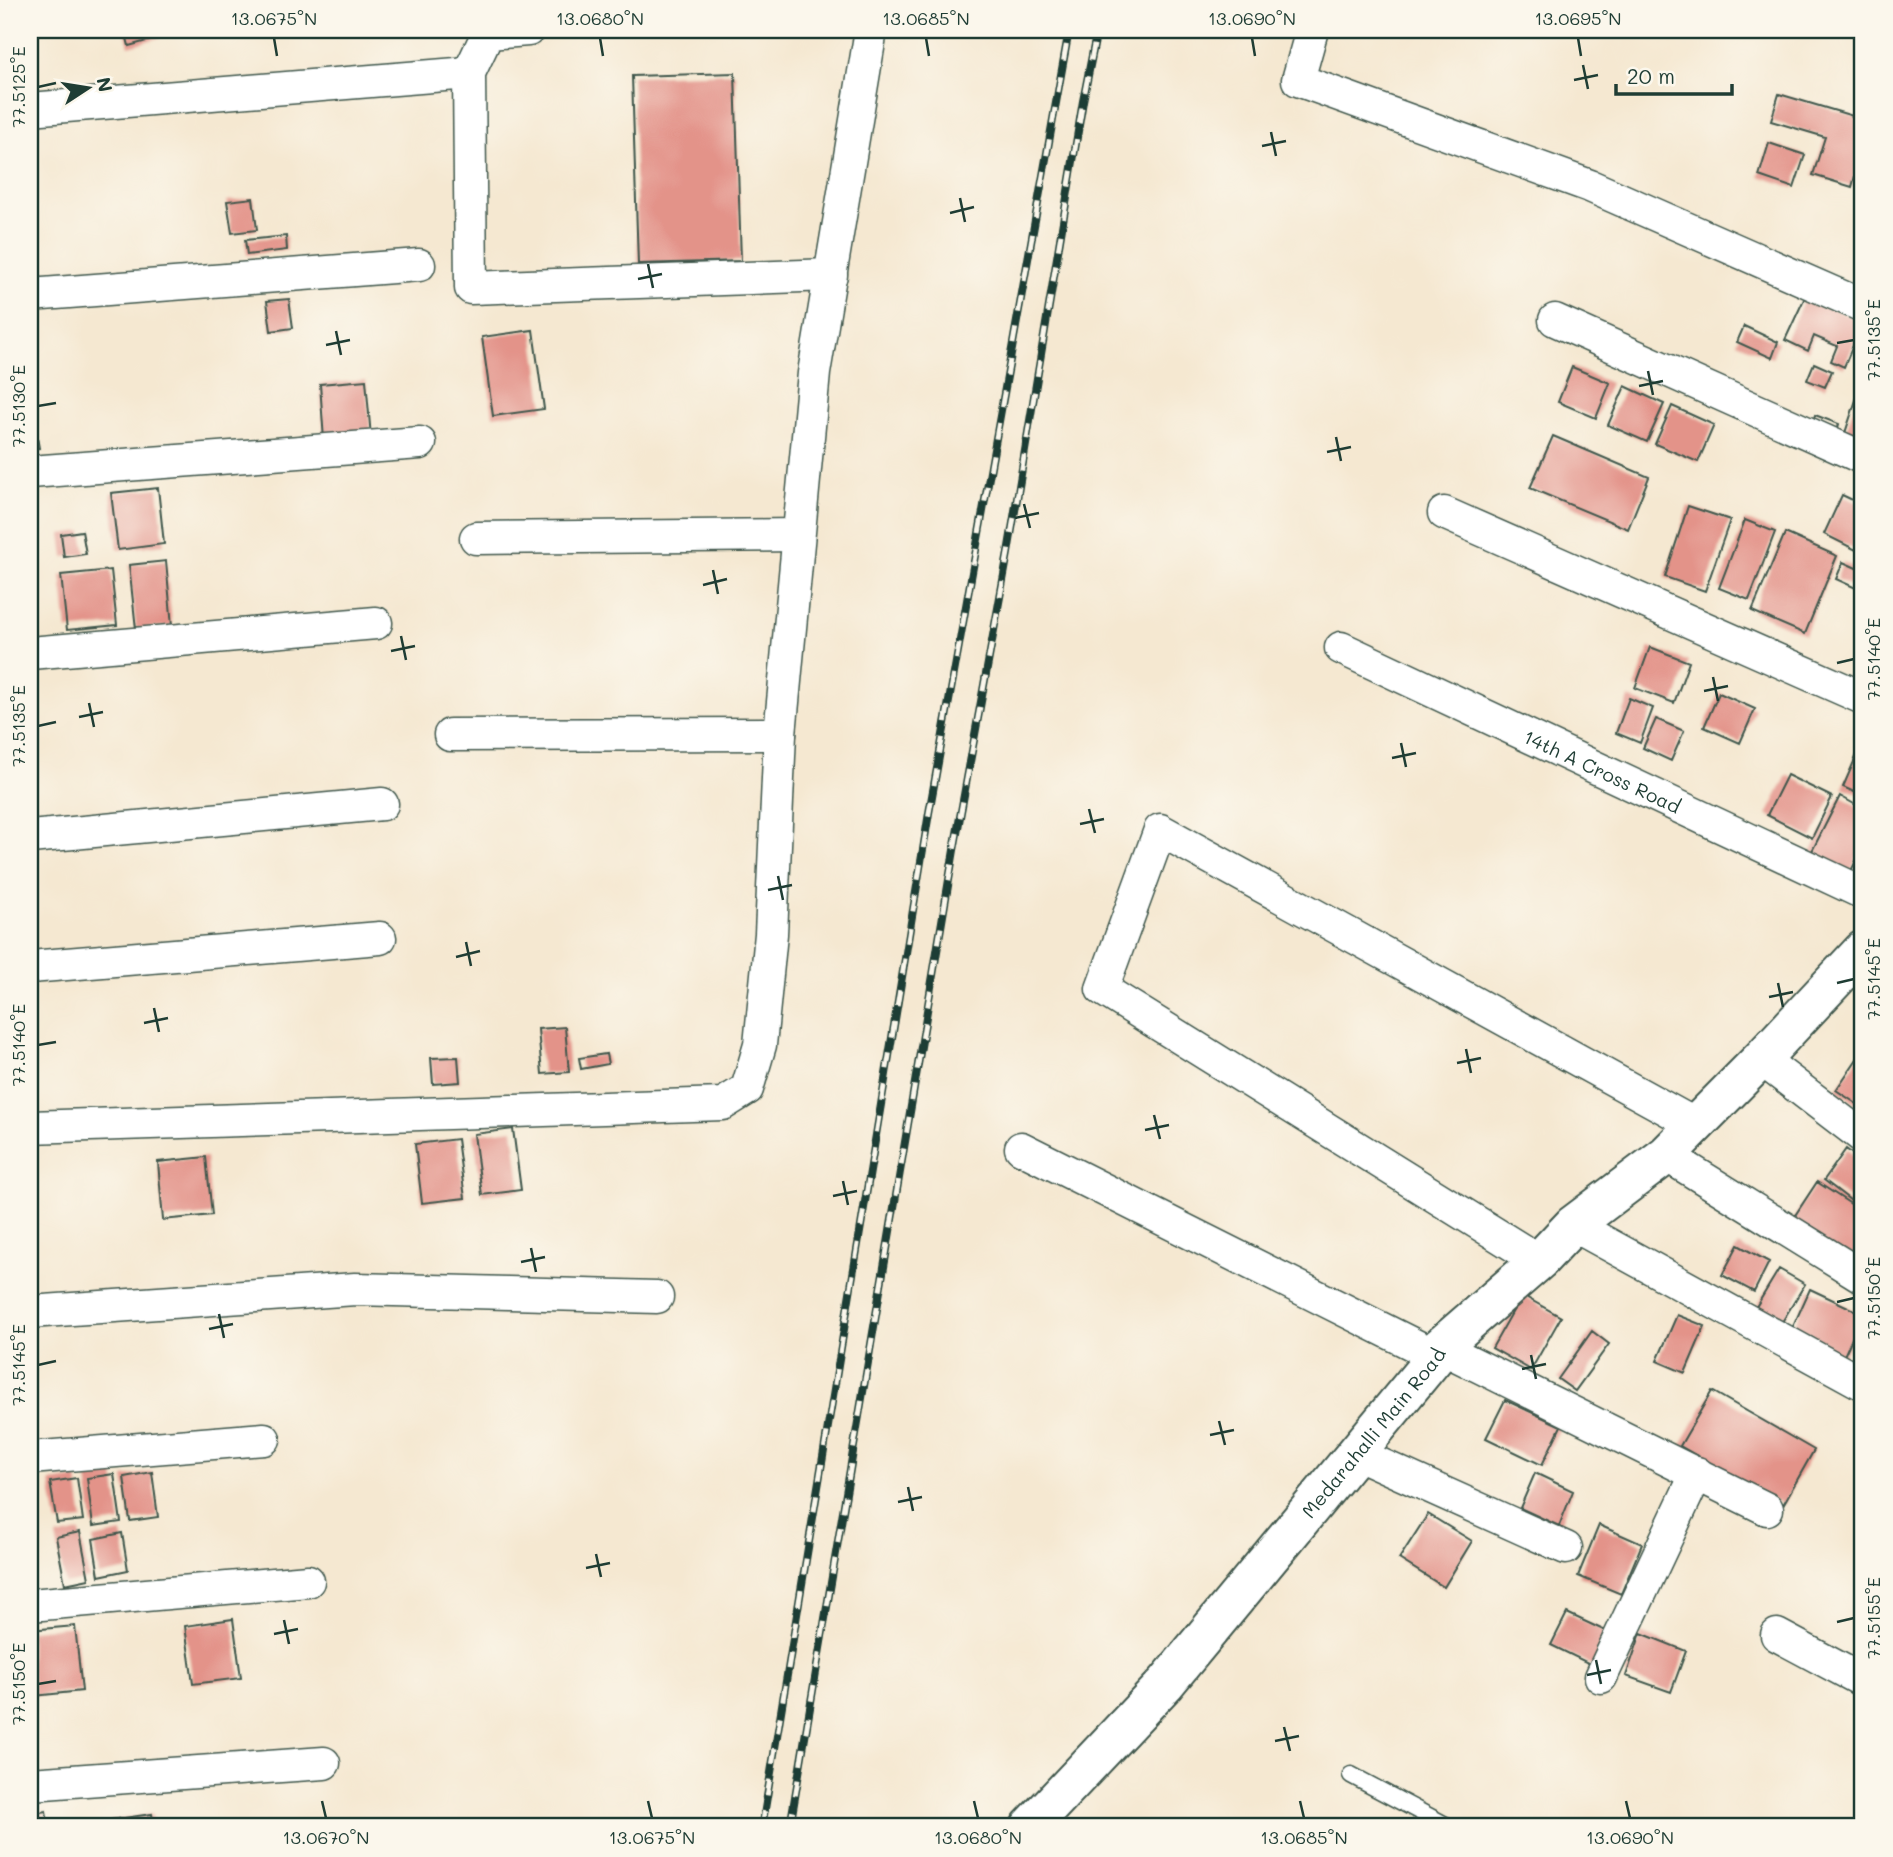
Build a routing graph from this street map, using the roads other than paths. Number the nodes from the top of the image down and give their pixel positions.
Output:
1 (528, 30) edge
2 (871, 30) edge
3 (1312, 30) edge
4 (469, 73) junction
5 (30, 108) edge
6 (419, 265) dead end
7 (831, 275) junction
8 (30, 295) edge
9 (1863, 306) edge
10 (1555, 320) dead end
11 (420, 443) dead end
12 (1863, 458) edge
13 (30, 472) edge
14 (1444, 513) dead end
15 (797, 535) junction
16 (476, 538) dead end
17 (376, 623) dead end
18 (1341, 648) dead end
19 (30, 653) edge
20 (1863, 698) edge
21 (780, 734) junction
22 (450, 735) dead end
23 (382, 804) dead end
24 (30, 837) edge
25 (1863, 893) edge
26 (380, 938) dead end
27 (1863, 950) edge
28 (30, 967) edge
29 (1761, 1059) junction
30 (1696, 1125) junction
31 (30, 1127) edge
32 (1863, 1137) edge
33 (1021, 1149) dead end
34 (1666, 1155) junction
35 (1573, 1225) junction
36 (1539, 1261) junction
37 (1863, 1277) edge
38 (657, 1297) dead end
39 (30, 1312) edge
40 (1438, 1352) junction
41 (1863, 1384) edge
42 (264, 1439) dead end
43 (1355, 1452) junction
44 (30, 1458) edge
45 (1697, 1472) junction
46 (1768, 1509) dead end
47 (1566, 1548) dead end
48 (308, 1581) dead end
49 (30, 1605) edge
50 (1777, 1635) dead end
51 (1601, 1677) dead end
52 (1863, 1681) edge
53 (324, 1763) dead end
54 (1351, 1775) dead end
55 (30, 1784) edge
56 (1030, 1827) edge
57 (1448, 1827) edge

1 - 4 street
2 - 7 street
3 - 9 street
4 - 5 street
4 - 7 street
6 - 8 street
7 - 15 street
10 - 12 street
11 - 13 street
14 - 20 street
15 - 16 street
15 - 21 street
17 - 19 street
18 - 25 street, 14th A Cross Road
21 - 22 street
21 - 31 street
23 - 24 street
26 - 28 street
27 - 29 street, Medarahalli Main Road
29 - 30 street, Medarahalli Main Road
29 - 32 street
30 - 34 street, Medarahalli Main Road
30 - 36 street
33 - 40 street
34 - 35 street, Medarahalli Main Road
34 - 37 street
35 - 36 street, Medarahalli Main Road
35 - 41 street
36 - 40 street, Medarahalli Main Road
38 - 39 street
40 - 43 street, Medarahalli Main Road
40 - 45 street
42 - 44 street
43 - 47 street
43 - 56 street, Medarahalli Main Road
45 - 46 street
45 - 51 street
48 - 49 street
50 - 52 street
53 - 55 street
54 - 57 lane

